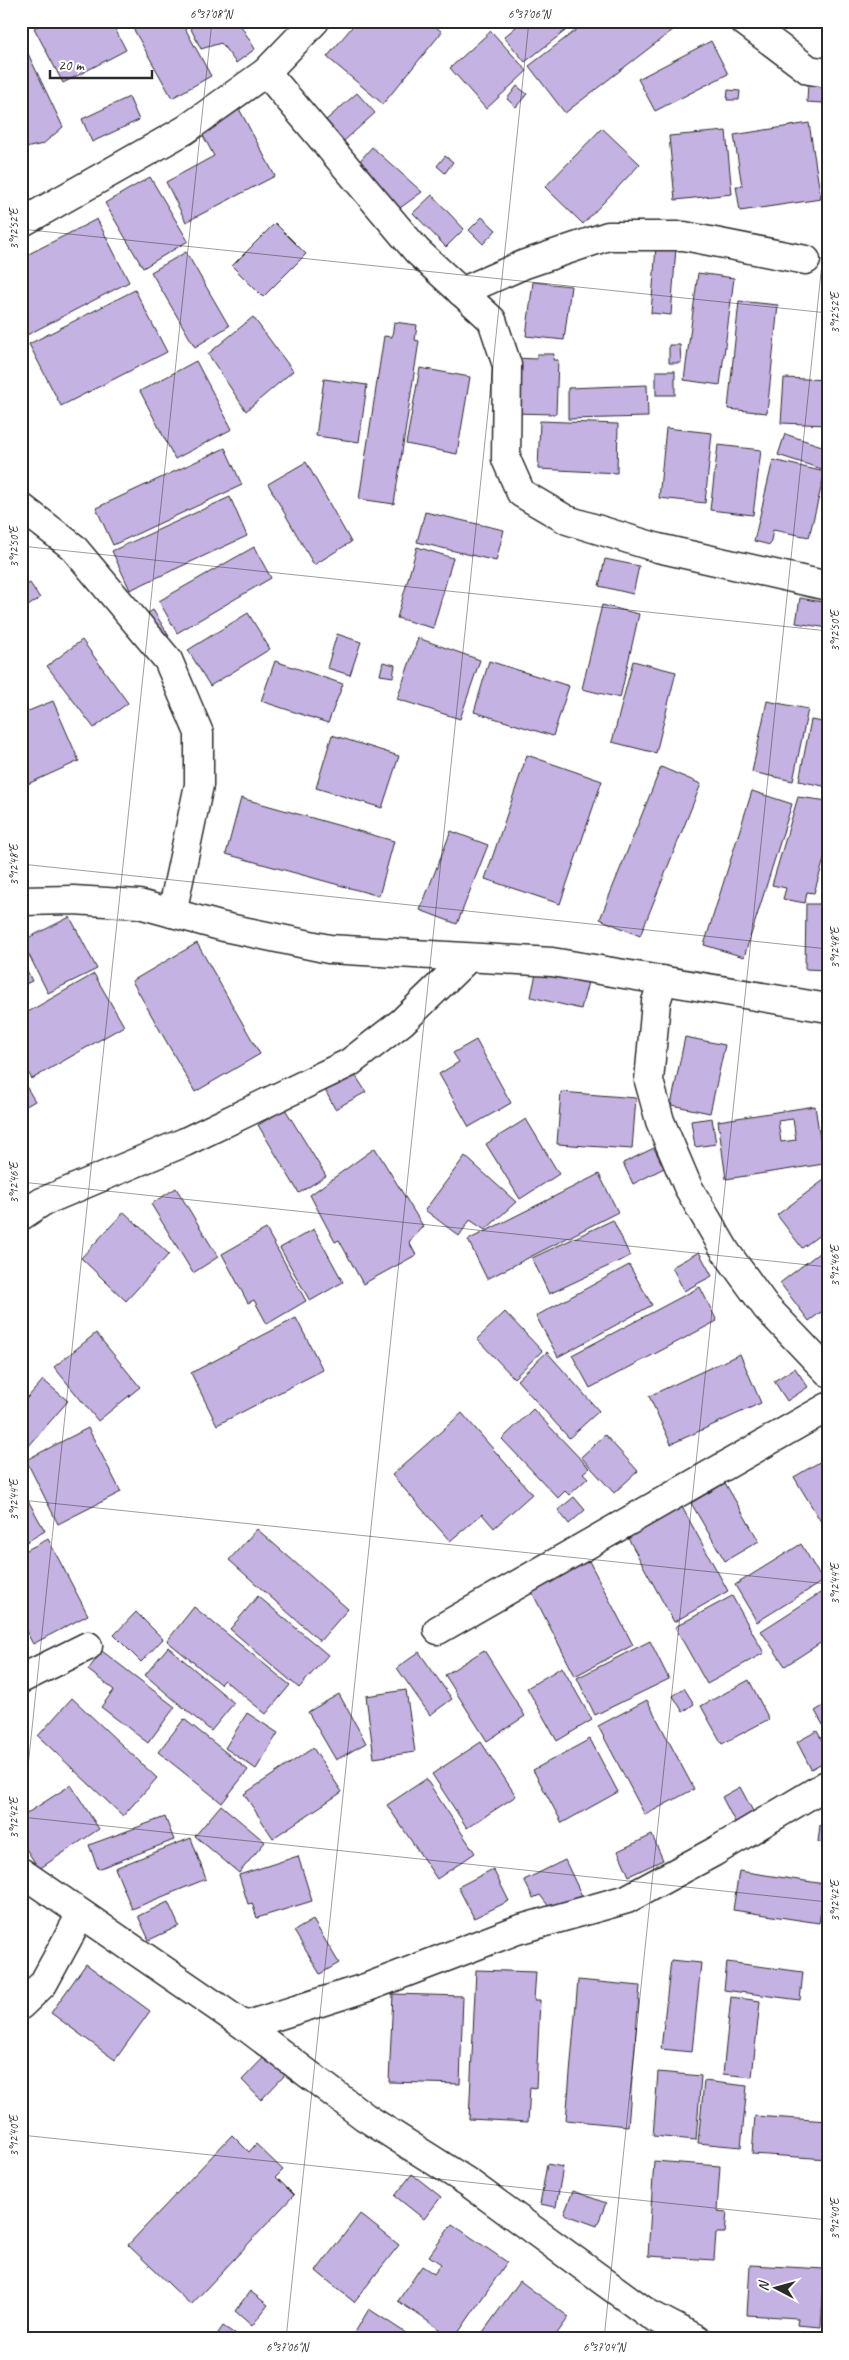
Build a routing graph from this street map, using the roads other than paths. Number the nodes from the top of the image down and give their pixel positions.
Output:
1 (315, 21) edge
2 (744, 21) edge
3 (266, 72) junction
4 (828, 73) edge
5 (21, 223) edge
6 (806, 260) dead end
7 (461, 292) junction
8 (21, 507) edge
9 (828, 586) edge
10 (21, 901) edge
11 (172, 913) junction
12 (468, 958) junction
13 (663, 980) junction
14 (828, 1008) edge
15 (21, 1216) edge
16 (828, 1372) edge
17 (828, 1407) edge
18 (438, 1630) dead end
19 (88, 1646) dead end
20 (21, 1679) edge
21 (828, 1784) edge
22 (21, 1872) edge
23 (81, 1914) junction
24 (21, 2005) edge
25 (245, 2026) junction
26 (681, 2335) edge

1 - 3 street
2 - 4 street
3 - 5 street
3 - 7 street
6 - 7 street
7 - 9 street
8 - 11 street
10 - 11 street
11 - 12 street
12 - 13 street
12 - 15 street
13 - 14 street
13 - 16 street
17 - 18 street
19 - 20 street
21 - 25 street
22 - 23 street
23 - 24 street
23 - 25 street
25 - 26 street

